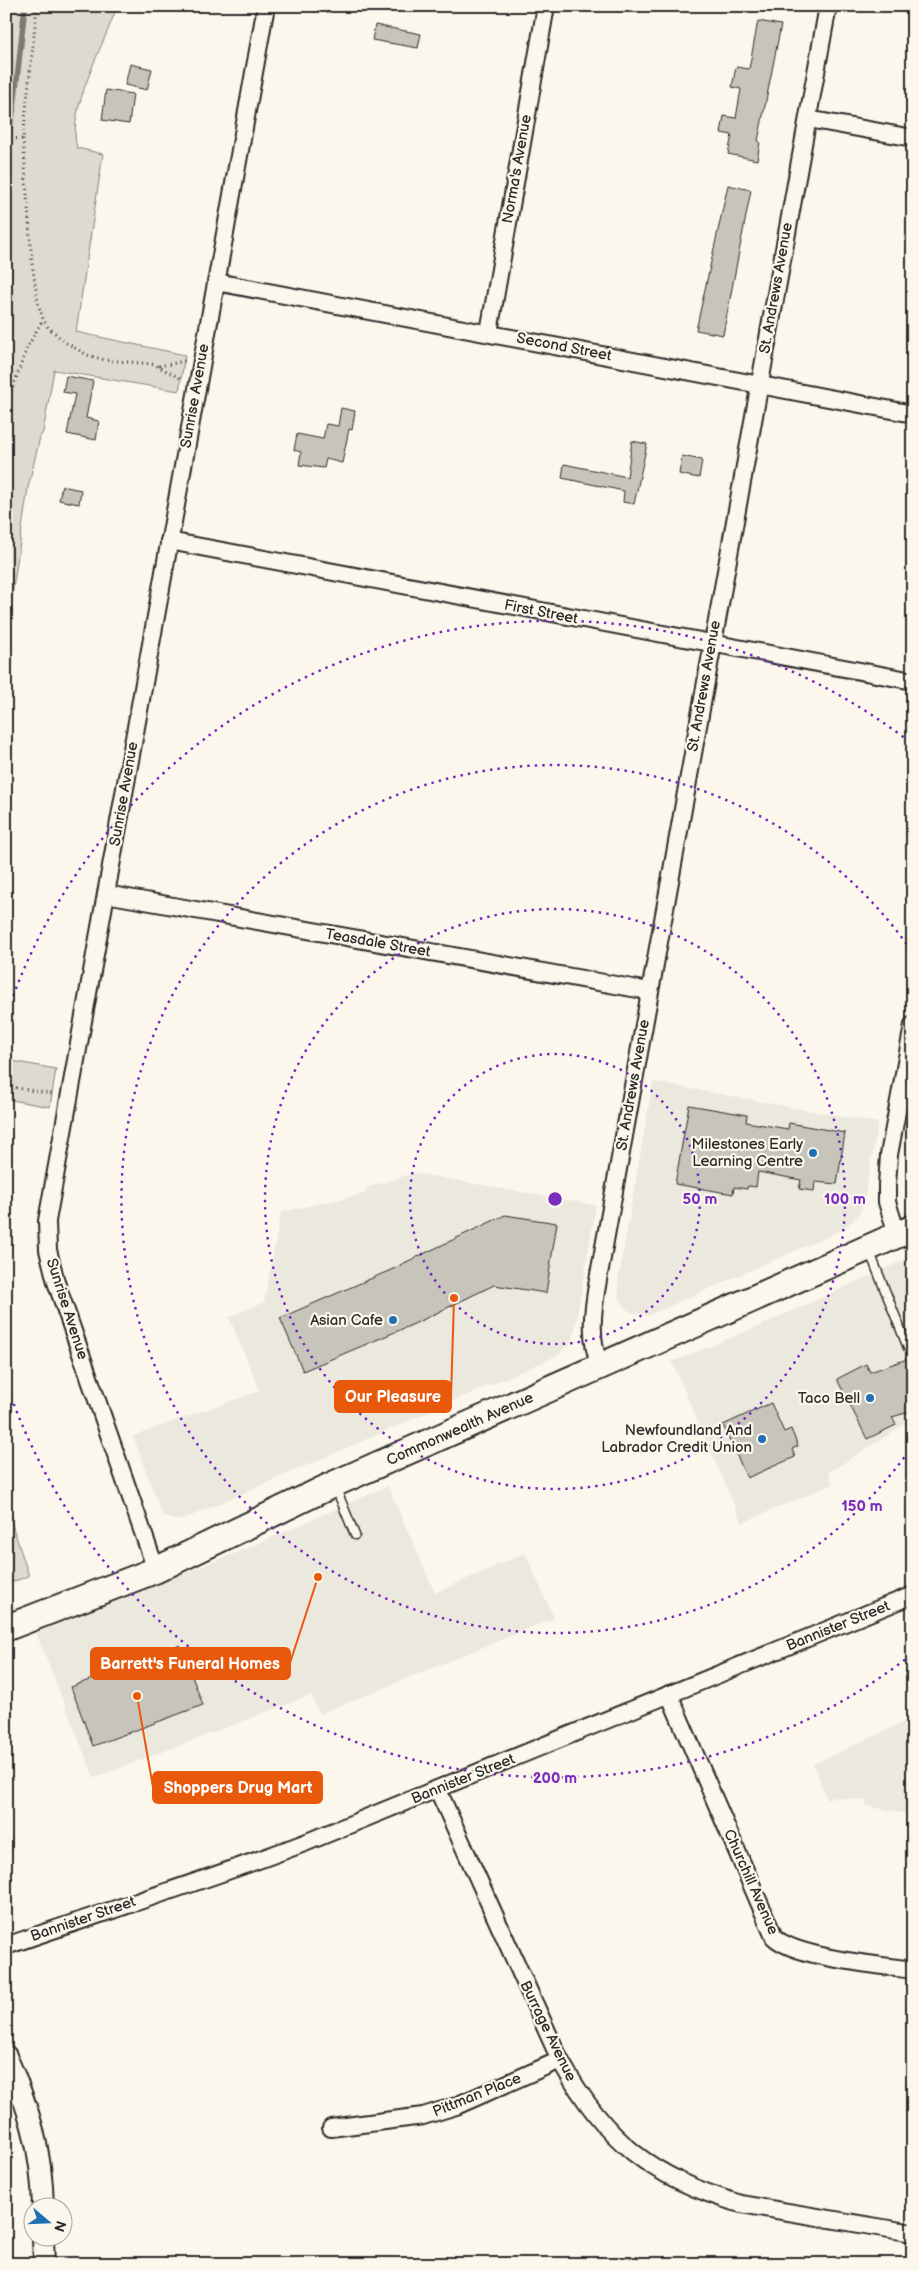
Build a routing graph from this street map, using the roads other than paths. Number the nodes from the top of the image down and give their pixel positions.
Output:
1 (266, 6) edge
2 (546, 6) edge
3 (828, 6) edge
4 (808, 119) junction
5 (913, 138) edge
6 (216, 282) junction
7 (489, 332) junction
8 (758, 384) junction
9 (913, 414) edge
10 (169, 540) junction
11 (711, 644) junction
12 (913, 681) edge
13 (106, 894) junction
14 (650, 991) junction
15 (913, 1025) edge
16 (905, 1231) edge
17 (868, 1247) junction
18 (913, 1346) edge
19 (601, 1367) junction
20 (334, 1484) junction
21 (355, 1535) dead end
22 (156, 1570) junction
23 (913, 1595) edge
24 (6, 1628) edge
25 (669, 1694) junction
26 (438, 1790) junction
27 (6, 1946) edge
28 (913, 1970) edge
29 (6, 2056) edge
30 (560, 2060) junction
31 (331, 2128) dead end
32 (42, 2198) edge
33 (913, 2233) edge
34 (43, 2248) edge
35 (44, 2264) edge

1 - 6 street, Sunrise Avenue
2 - 7 street, Norma's Avenue
3 - 4 street, St. Andrews Avenue
4 - 5 street
4 - 8 street, St. Andrews Avenue
6 - 7 street, Second Street
6 - 10 street, Sunrise Avenue
7 - 8 street, Second Street
8 - 9 street, Second Street
8 - 11 street, St. Andrews Avenue
10 - 11 street, First Street
10 - 13 street, Sunrise Avenue
11 - 12 street, First Street
11 - 14 street, St. Andrews Avenue
13 - 14 street, Teasdale Street
13 - 22 street, Sunrise Avenue
14 - 19 street, St. Andrews Avenue
15 - 16 street
16 - 17 main road, Commonwealth Avenue
17 - 18 lane
17 - 19 main road, Commonwealth Avenue
19 - 20 main road, Commonwealth Avenue
20 - 21 lane
20 - 22 main road, Commonwealth Avenue
22 - 24 main road, Commonwealth Avenue
23 - 25 street, Bannister Street
25 - 26 street, Bannister Street
25 - 28 street, Churchill Avenue
26 - 27 street, Bannister Street
26 - 30 street, Burrage Avenue
29 - 32 street
30 - 31 street, Pittman Place
30 - 33 street, Burrage Avenue
34 - 35 street

